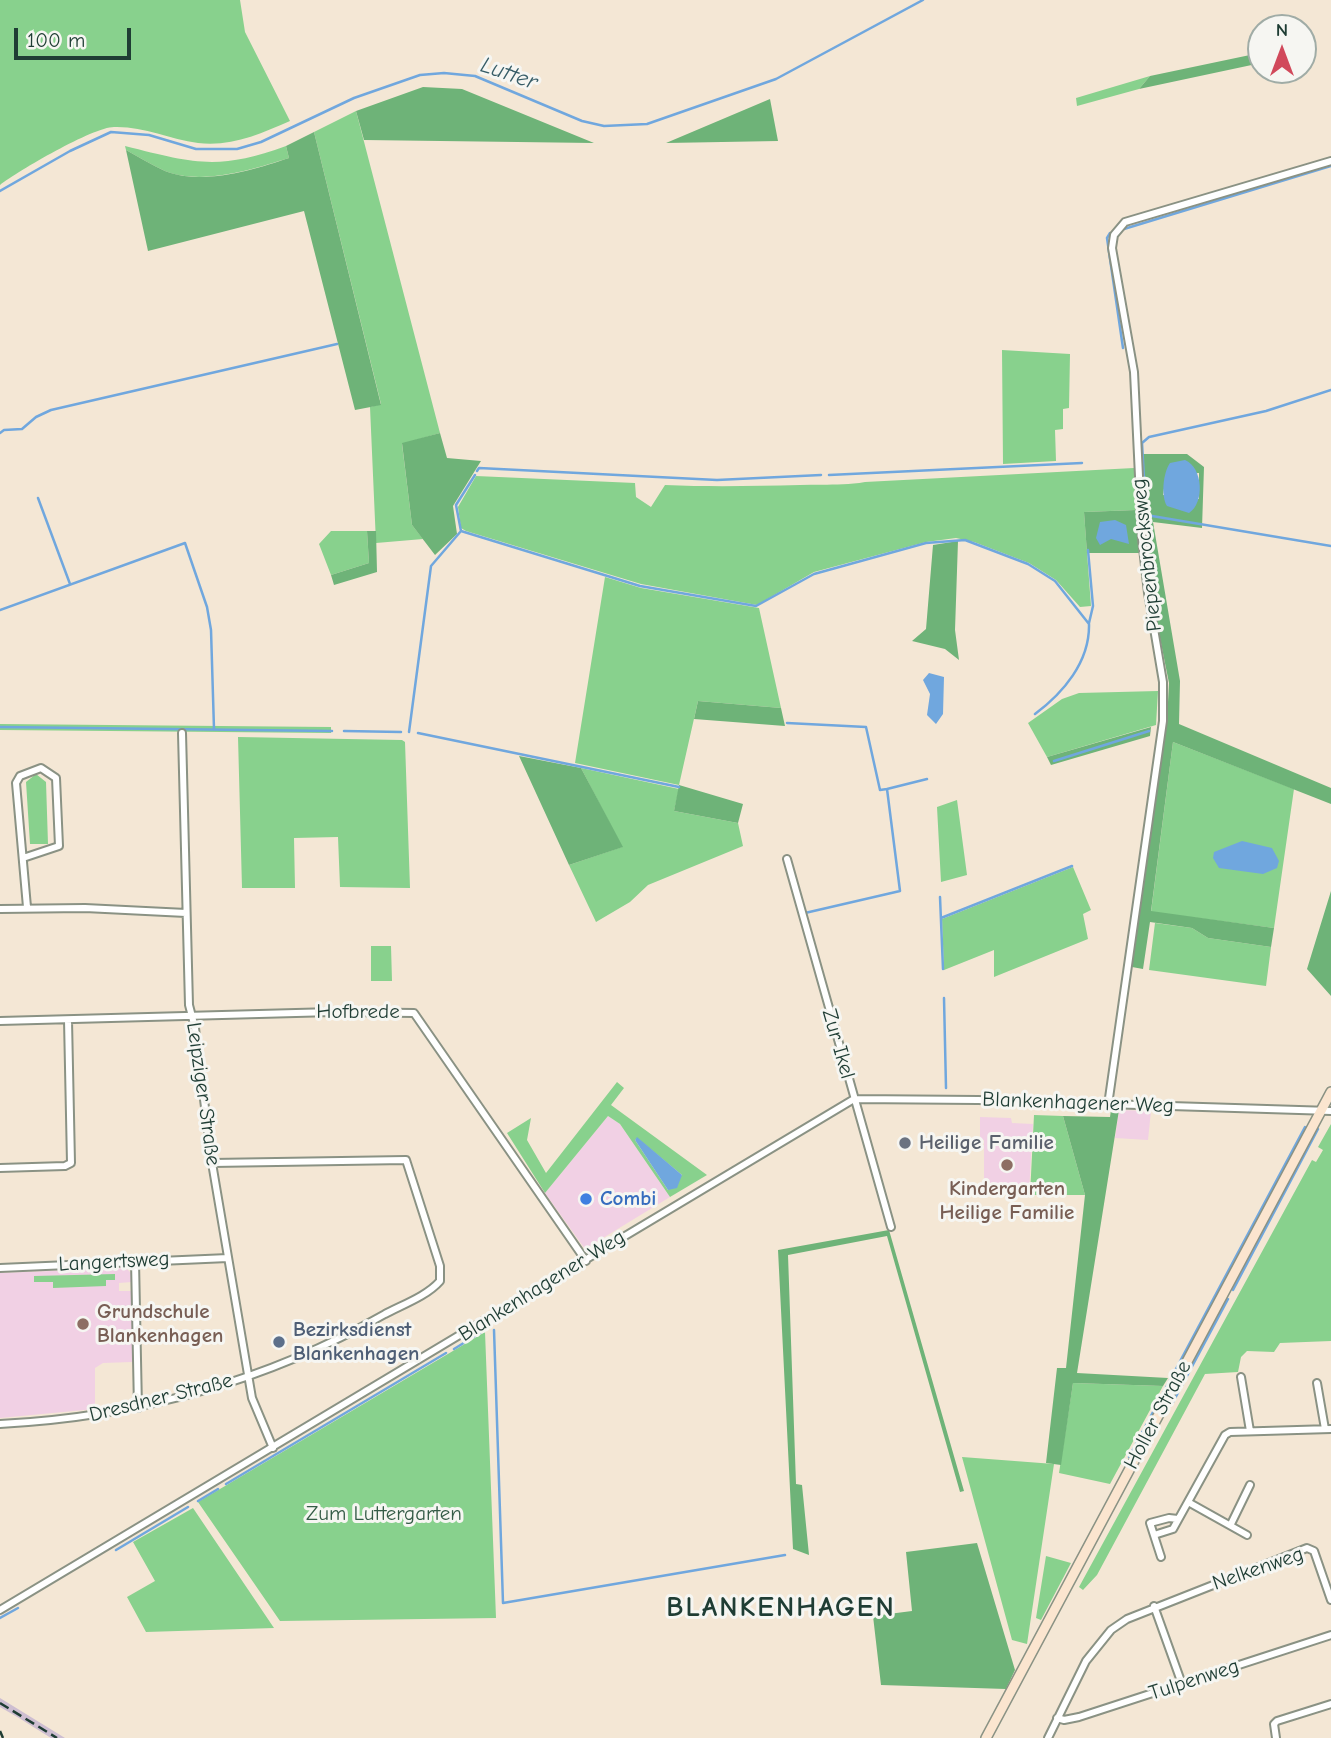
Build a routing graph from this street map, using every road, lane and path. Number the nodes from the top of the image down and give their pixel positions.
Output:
1 (1331, 161) edge
2 (182, 733) dead end
3 (23, 858) junction
4 (787, 859) dead end
5 (27, 907) junction
6 (0, 909) edge
7 (187, 913) junction
8 (192, 1015) junction
9 (68, 1020) junction
10 (0, 1021) edge
11 (1331, 1092) edge
12 (854, 1099) junction
13 (1108, 1105) junction
14 (1326, 1111) edge
15 (212, 1163) junction
16 (0, 1168) edge
17 (891, 1227) dead end
18 (228, 1258) junction
19 (135, 1261) junction
20 (586, 1261) junction
21 (0, 1268) edge
22 (248, 1376) junction
23 (1241, 1377) dead end
24 (1317, 1383) dead end
25 (138, 1408) junction
26 (0, 1424) edge
27 (1328, 1429) edge
28 (1250, 1431) junction
29 (273, 1448) junction
30 (1250, 1485) dead end
31 (1188, 1502) junction
32 (1178, 1519) junction
33 (1231, 1524) junction
34 (1154, 1535) junction
35 (1247, 1535) dead end
36 (1161, 1557) dead end
37 (1331, 1600) edge
38 (1154, 1606) junction
39 (0, 1610) edge
40 (1331, 1634) edge
41 (1182, 1684) junction
42 (1331, 1704) edge
43 (1056, 1718) junction
44 (986, 1738) edge
45 (1048, 1738) edge
46 (1276, 1738) edge

1 - 13 street, Piepenbrocksweg
2 - 7 street, Leipziger Straße
3 - 3 street
3 - 5 street
4 - 12 street, Zur Ikel
5 - 6 street
5 - 7 street
7 - 8 street, Leipziger Straße
8 - 9 street, Hofbrede
8 - 15 street, Leipziger Straße
8 - 20 street, Hofbrede
9 - 10 street, Hofbrede
9 - 16 street
11 - 14 street, Holler Straße
12 - 13 street, Blankenhagener Weg
12 - 17 street, Zur Ikel
12 - 20 street, Blankenhagener Weg
13 - 14 street, Blankenhagener Weg
14 - 44 street, Holler Straße
15 - 18 street, Leipziger Straße
15 - 22 street, Dresdner Straße
18 - 19 street, Langertsweg
18 - 22 street, Leipziger Straße
19 - 21 street, Langertsweg
19 - 25 street
20 - 29 street, Blankenhagener Weg
22 - 25 street, Dresdner Straße
22 - 29 street, Leipziger Straße
23 - 28 street
24 - 27 street
25 - 26 street, Dresdner Straße
27 - 28 street
28 - 31 street
29 - 39 street, Blankenhagener Weg
30 - 33 street
31 - 32 street
31 - 33 street
32 - 34 street
32 - 34 street
33 - 35 street
34 - 36 street
37 - 38 street, Nelkenweg
38 - 41 street
38 - 43 street, Nelkenweg
40 - 41 street, Tulpenweg
41 - 43 street, Tulpenweg
42 - 46 street
43 - 45 street, Nelkenweg

